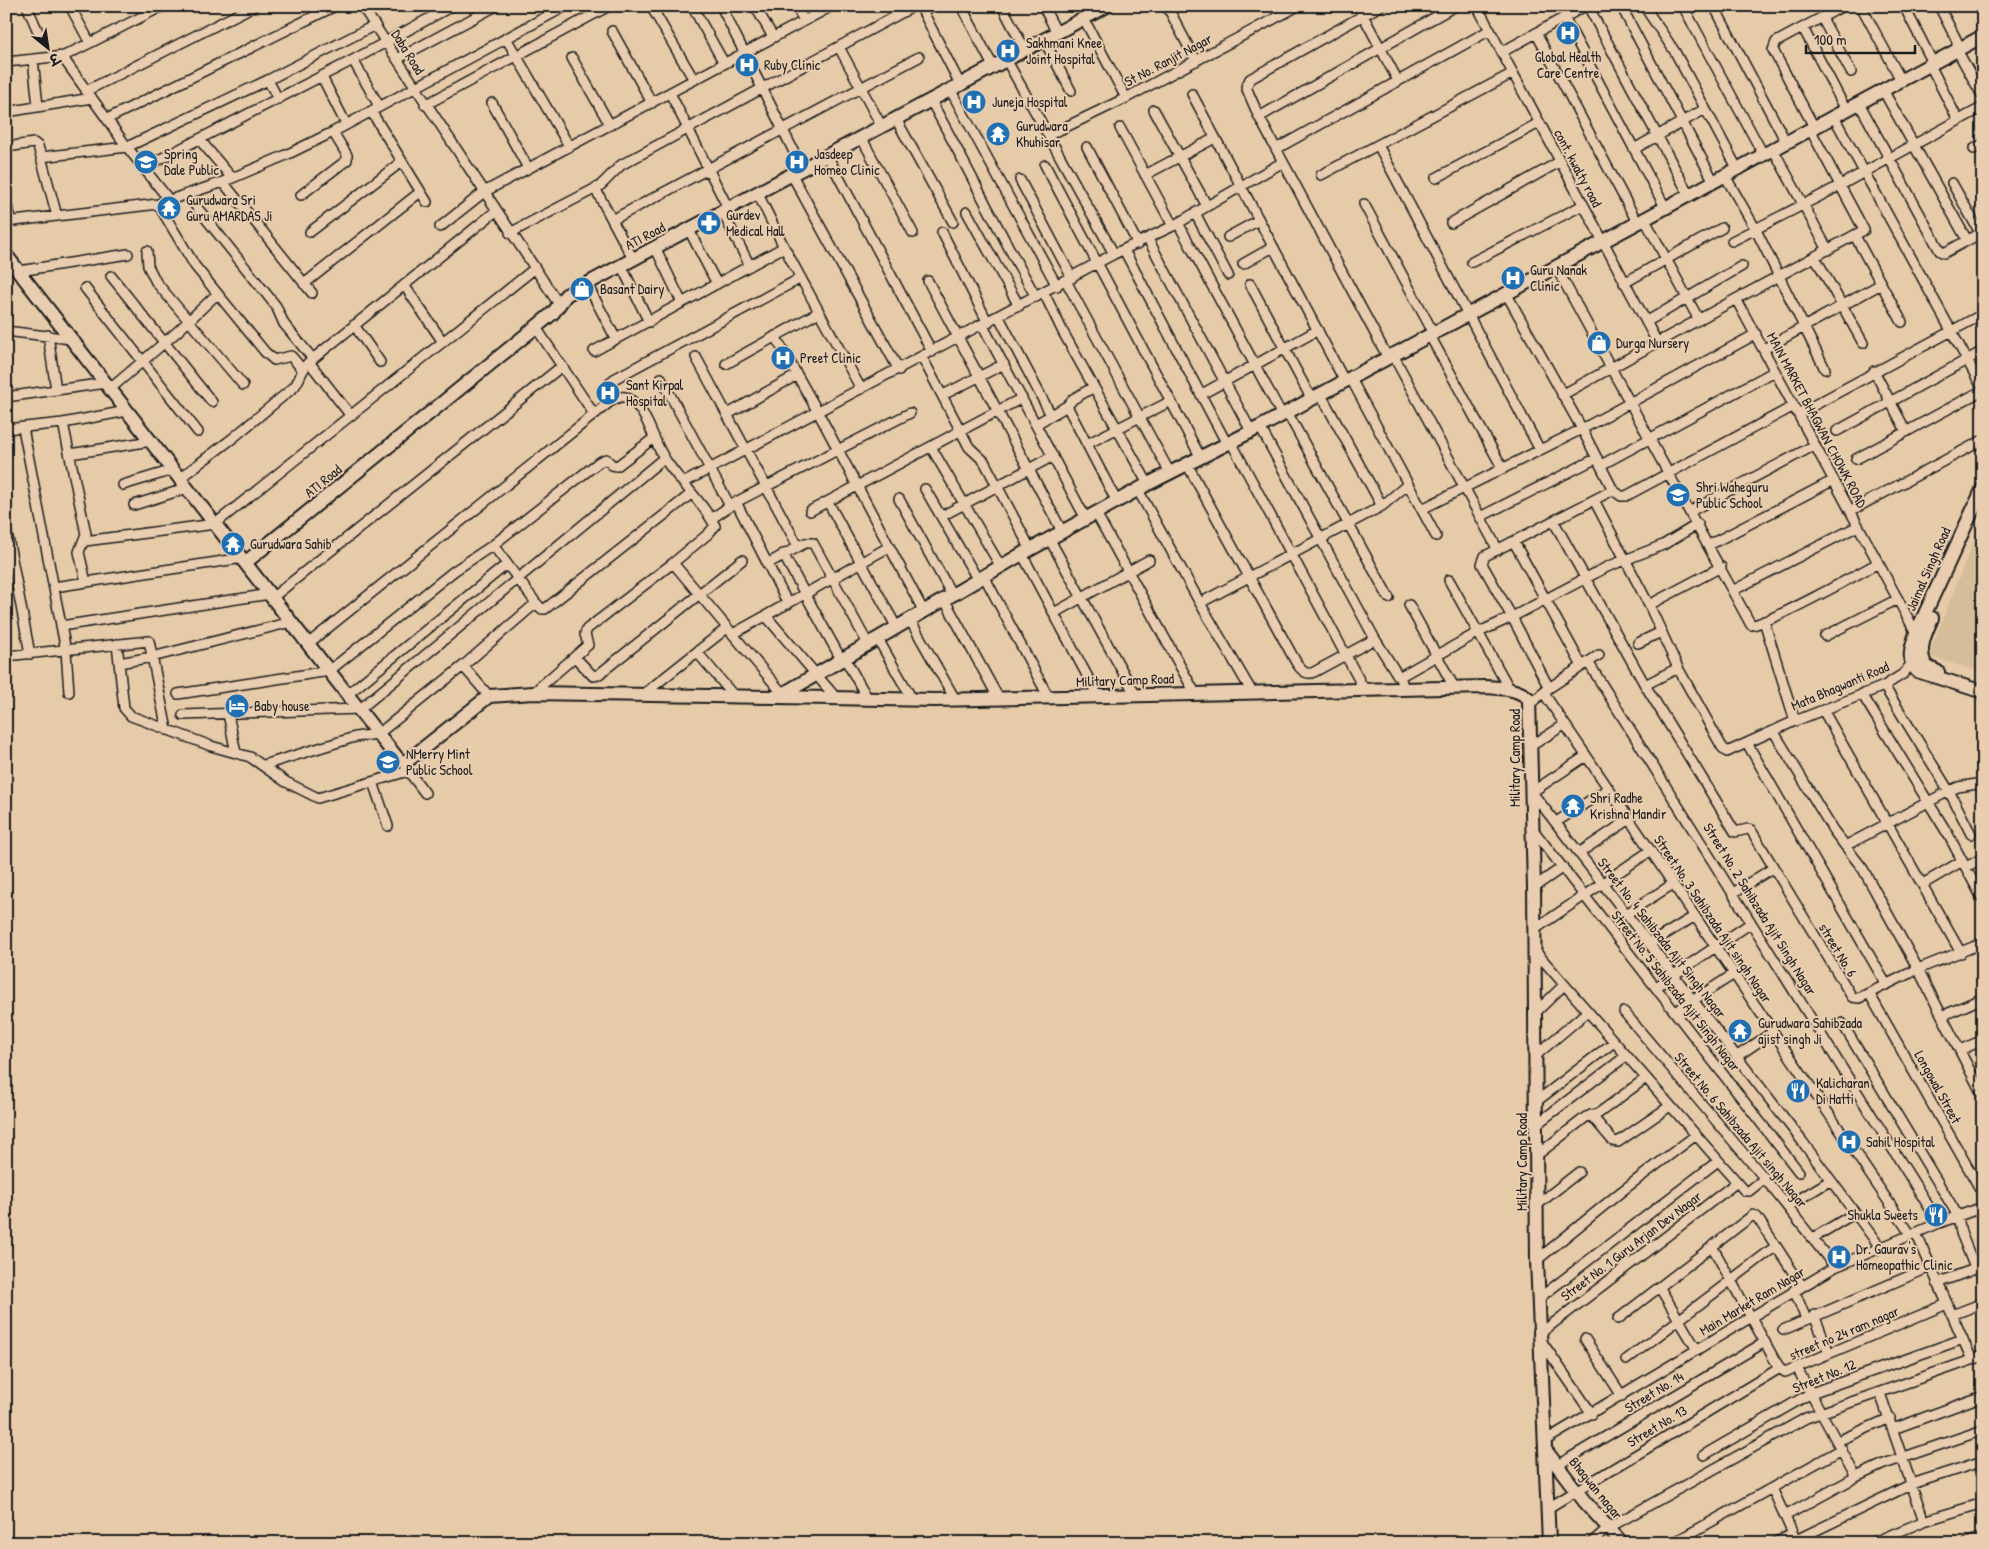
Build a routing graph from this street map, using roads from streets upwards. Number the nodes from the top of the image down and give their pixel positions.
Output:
1 (28, 6) edge
2 (70, 6) edge
3 (163, 6) edge
4 (254, 6) edge
5 (335, 6) edge
6 (452, 6) edge
7 (496, 6) edge
8 (566, 6) edge
9 (609, 6) edge
10 (692, 6) edge
11 (721, 6) edge
12 (755, 6) edge
13 (796, 6) edge
14 (832, 6) edge
15 (914, 6) edge
16 (920, 6) edge
17 (961, 6) edge
18 (1002, 6) edge
19 (1043, 6) edge
20 (1107, 6) edge
21 (1167, 6) edge
22 (1298, 6) edge
23 (1358, 6) edge
24 (1380, 6) edge
25 (1455, 6) edge
26 (1477, 6) edge
27 (1587, 6) edge
28 (1622, 6) edge
29 (1644, 6) edge
30 (1684, 6) edge
31 (1714, 6) edge
32 (1843, 6) edge
33 (1861, 6) edge
34 (1904, 6) edge
35 (1939, 6) edge
36 (1978, 6) edge
37 (365, 7) edge
38 (652, 8) dead end
39 (1087, 13) edge
40 (1363, 15) junction
41 (1983, 15) edge
42 (1564, 18) junction
43 (1822, 18) junction
44 (804, 21) junction
45 (375, 25) junction
46 (1803, 28) junction
47 (1490, 30) junction
48 (612, 31) dead end
49 (1057, 33) junction
50 (1536, 33) junction
51 (39, 34) dead end
52 (1983, 36) edge
53 (773, 37) junction
54 (506, 38) junction
55 (1044, 40) junction
56 (386, 41) junction
57 (90, 43) junction
58 (839, 47) junction
59 (1380, 47) junction
60 (1025, 50) junction
61 (1958, 50) junction
62 (744, 52) junction
63 (1502, 52) junction
64 (516, 55) junction
65 (64, 56) junction
66 (919, 57) dead end
67 (572, 58) dead end
68 (33, 59) junction
69 (397, 59) junction
70 (354, 60) junction
71 (1007, 61) junction
72 (1196, 61) junction
73 (6, 62) edge
74 (724, 63) junction
75 (1931, 64) junction
76 (994, 68) junction
77 (1851, 72) dead end
78 (1513, 73) junction
79 (322, 77) junction
80 (268, 80) junction
81 (694, 80) junction
82 (1901, 80) junction
83 (1398, 81) junction
84 (861, 87) junction
85 (415, 88) junction
86 (956, 88) junction
87 (762, 89) junction
88 (1883, 90) junction
89 (1071, 91) dead end
90 (670, 93) junction
91 (89, 94) junction
92 (1192, 94) dead end
93 (1983, 97) edge
94 (1126, 98) junction
95 (278, 99) junction
96 (931, 101) junction
97 (492, 103) dead end
98 (652, 103) junction
99 (1859, 103) junction
100 (425, 105) junction
101 (38, 106) junction
102 (379, 106) junction
103 (1983, 107) edge
104 (1705, 109) junction
105 (1154, 110) dead end
106 (1846, 110) junction
107 (6, 112) edge
108 (371, 112) junction
109 (1834, 116) junction
110 (1259, 117) junction
111 (896, 119) junction
112 (107, 120) junction
113 (1958, 120) junction
114 (1681, 122) junction
115 (1539, 123) junction
116 (346, 124) junction
117 (610, 125) junction
118 (882, 127) junction
119 (1120, 128) dead end
120 (1812, 128) junction
121 (782, 129) junction
122 (688, 130) junction
123 (333, 132) junction
124 (1049, 135) junction
125 (1658, 136) junction
126 (861, 137) junction
127 (1215, 138) junction
128 (199, 139) junction
129 (1786, 142) junction
130 (1912, 144) junction
131 (1983, 144) edge
132 (1378, 145) junction
133 (569, 146) junction
134 (6, 147) edge
135 (127, 147) junction
136 (1087, 147) dead end
137 (1276, 149) junction
138 (1974, 149) dead end
139 (1634, 150) junction
140 (1768, 151) junction
141 (827, 155) junction
142 (1180, 156) junction
143 (41, 157) junction
144 (1890, 157) junction
145 (1283, 162) junction
146 (1559, 162) junction
147 (400, 163) junction
148 (1045, 165) dead end
149 (143, 168) junction
150 (528, 168) junction
151 (1737, 168) junction
152 (708, 169) junction
153 (797, 172) junction
154 (1864, 172) junction
155 (1145, 174) junction
156 (1321, 175) dead end
157 (1719, 177) junction
158 (232, 178) junction
159 (1436, 178) dead end
160 (1020, 180) dead end
161 (223, 182) junction
162 (1952, 183) dead end
163 (1840, 185) junction
164 (1241, 186) junction
165 (595, 188) junction
166 (484, 192) junction
167 (419, 193) junction
168 (758, 194) junction
169 (1688, 194) junction
170 (187, 196) junction
171 (301, 196) dead end
172 (170, 201) junction
173 (6, 202) edge
174 (427, 202) dead end
175 (158, 204) junction
176 (1364, 204) dead end
177 (1804, 205) junction
178 (1207, 206) junction
179 (1583, 206) junction
180 (1665, 207) junction
181 (496, 211) junction
182 (726, 211) junction
183 (967, 212) dead end
184 (1195, 213) junction
185 (58, 216) junction
186 (612, 220) junction
187 (1259, 220) junction
188 (1641, 220) junction
189 (8, 222) edge
190 (953, 222) dead end
191 (1451, 223) dead end
192 (1175, 225) junction
193 (440, 227) dead end
194 (1722, 228) dead end
195 (1755, 228) junction
196 (689, 230) junction
197 (310, 232) dead end
198 (942, 232) dead end
199 (510, 233) junction
200 (912, 233) dead end
201 (1982, 234) edge
202 (1855, 236) junction
203 (1228, 237) dead end
204 (1148, 239) junction
205 (1967, 240) junction
206 (1732, 241) dead end
207 (1602, 242) junction
208 (1138, 244) junction
209 (655, 246) junction
210 (1273, 247) junction
211 (784, 248) junction
212 (1124, 250) junction
213 (1828, 250) junction
214 (147, 251) dead end
215 (128, 254) dead end
216 (1114, 254) junction
217 (6, 255) edge
218 (1816, 257) junction
219 (1666, 260) junction
220 (627, 262) junction
221 (1472, 262) dead end
222 (1097, 264) junction
223 (1243, 264) dead end
224 (750, 266) junction
225 (1742, 266) dead end
226 (1556, 267) junction
227 (534, 268) junction
228 (19, 271) junction
229 (1228, 275) dead end
230 (111, 276) dead end
231 (1778, 276) junction
232 (802, 278) junction
233 (1069, 279) junction
234 (928, 281) dead end
235 (1624, 283) junction
236 (304, 284) junction
237 (588, 284) junction
238 (717, 284) junction
239 (1250, 284) dead end
240 (1881, 284) junction
241 (404, 285) junction
242 (1057, 286) junction
243 (85, 288) dead end
244 (312, 293) dead end
245 (1506, 293) junction
246 (217, 294) junction
247 (1040, 295) junction
248 (1687, 298) junction
249 (1736, 299) junction
250 (558, 303) junction
251 (682, 304) junction
252 (1841, 305) junction
253 (1019, 306) junction
254 (819, 312) junction
255 (1468, 313) junction
256 (1983, 314) edge
257 (999, 317) junction
258 (189, 320) junction
259 (1698, 320) junction
260 (649, 322) junction
261 (1646, 322) junction
262 (1902, 322) dead end
263 (986, 324) junction
264 (354, 325) junction
265 (535, 326) junction
266 (1803, 326) junction
267 (1318, 330) junction
268 (1950, 331) junction
269 (6, 332) edge
270 (1431, 333) junction
271 (1756, 334) junction
272 (48, 335) junction
273 (775, 336) junction
274 (958, 338) junction
275 (71, 339) junction
276 (616, 339) junction
277 (165, 342) junction
278 (442, 342) junction
279 (1657, 342) junction
280 (1862, 343) dead end
281 (1285, 348) junction
282 (1764, 349) junction
283 (594, 351) dead end
284 (1983, 351) edge
285 (932, 352) junction
286 (1390, 355) junction
287 (696, 357) dead end
288 (922, 357) junction
289 (311, 360) junction
290 (1966, 360) junction
291 (142, 362) junction
292 (380, 362) dead end
293 (726, 364) dead end
294 (1004, 364) junction
295 (1255, 364) junction
296 (562, 366) junction
297 (1612, 367) junction
298 (302, 369) junction
299 (1826, 369) dead end
300 (899, 370) junction
301 (1775, 371) junction
302 (1874, 371) junction
303 (797, 375) junction
304 (978, 377) junction
305 (661, 378) dead end
306 (1347, 378) junction
307 (1225, 381) junction
308 (243, 385) dead end
309 (108, 386) junction
310 (1094, 387) junction
311 (861, 389) junction
312 (1983, 389) edge
313 (56, 390) junction
314 (1202, 394) junction
315 (1562, 394) junction
316 (943, 395) junction
317 (1316, 396) junction
318 (6, 397) edge
319 (1022, 398) junction
320 (611, 401) junction
321 (1890, 401) junction
322 (212, 402) dead end
323 (1171, 402) junction
324 (1631, 402) junction
325 (1067, 406) junction
326 (1796, 410) junction
327 (127, 411) junction
328 (818, 412) junction
329 (997, 412) junction
330 (910, 413) dead end
331 (1284, 413) junction
332 (594, 414) junction
333 (728, 414) junction
334 (1051, 415) junction
335 (351, 416) junction
336 (1140, 417) junction
337 (62, 423) junction
338 (1036, 424) junction
339 (23, 428) junction
340 (1118, 428) junction
341 (6, 429) edge
342 (1255, 429) junction
343 (1582, 429) junction
344 (1837, 431) dead end
345 (1906, 431) junction
346 (198, 432) dead end
347 (962, 432) junction
348 (654, 438) junction
349 (1650, 439) junction
350 (1983, 440) edge
351 (151, 441) junction
352 (1229, 443) junction
353 (1087, 444) junction
354 (1815, 445) junction
355 (931, 447) junction
356 (748, 450) junction
357 (838, 450) junction
358 (1540, 450) junction
359 (70, 454) junction
360 (1053, 456) junction
361 (664, 458) junction
362 (1201, 458) junction
363 (1856, 459) dead end
364 (1599, 461) junction
365 (1187, 464) junction
366 (1028, 468) junction
367 (710, 469) junction
368 (1503, 469) junction
369 (1668, 472) junction
370 (1170, 473) junction
371 (180, 479) junction
372 (1834, 480) junction
373 (683, 483) junction
374 (123, 484) dead end
375 (997, 485) junction
376 (1407, 485) junction
377 (767, 486) junction
378 (856, 486) junction
379 (1143, 487) junction
380 (1464, 487) junction
381 (1983, 488) edge
382 (925, 489) dead end
383 (1614, 490) junction
384 (691, 494) junction
385 (898, 499) dead end
386 (1594, 500) junction
387 (828, 502) junction
388 (1118, 502) junction
389 (733, 504) junction
390 (963, 504) junction
391 (134, 505) dead end
392 (1382, 506) junction
393 (1983, 506) edge
394 (1422, 509) junction
395 (810, 511) dead end
396 (1691, 511) junction
397 (1850, 511) junction
398 (942, 516) junction
399 (1091, 517) junction
400 (1480, 517) junction
401 (710, 519) junction
402 (1554, 522) junction
403 (215, 524) junction
404 (1348, 524) junction
405 (1698, 524) junction
406 (1858, 526) junction
407 (6, 527) edge
408 (1063, 533) junction
409 (1436, 536) dead end
410 (1320, 539) junction
411 (1050, 540) junction
412 (85, 541) junction
413 (1514, 542) junction
414 (493, 545) junction
415 (1709, 545) junction
416 (798, 546) junction
417 (889, 548) junction
418 (1498, 550) junction
419 (1027, 552) junction
420 (783, 554) junction
421 (1292, 554) junction
422 (1624, 559) junction
423 (245, 560) junction
424 (742, 560) dead end
425 (1149, 560) dead end
426 (673, 563) junction
427 (507, 564) junction
428 (767, 564) junction
429 (862, 564) junction
430 (1878, 564) junction
431 (1721, 566) junction
432 (1001, 567) junction
433 (1128, 572) junction
434 (981, 578) junction
435 (1249, 578) junction
436 (1586, 578) junction
437 (834, 579) junction
438 (518, 580) junction
439 (1449, 580) dead end
440 (86, 582) junction
441 (54, 586) junction
442 (1734, 590) junction
443 (698, 594) junction
444 (271, 595) junction
445 (805, 595) junction
446 (1081, 597) junction
447 (948, 598) junction
448 (1389, 598) dead end
449 (1545, 599) junction
450 (1898, 599) junction
451 (536, 603) junction
452 (1200, 603) junction
453 (788, 604) junction
454 (1409, 605) dead end
455 (1649, 605) junction
456 (924, 612) junction
457 (1054, 612) junction
458 (766, 616) junction
459 (1512, 617) junction
460 (910, 620) junction
461 (1764, 621) junction
462 (292, 622) junction
463 (61, 626) junction
464 (897, 628) junction
465 (730, 631) junction
466 (1661, 632) junction
467 (1477, 633) junction
468 (1916, 633) junction
469 (1825, 636) dead end
470 (1375, 639) junction
471 (873, 642) junction
472 (309, 643) junction
473 (1638, 643) dead end
474 (117, 644) junction
475 (66, 650) junction
476 (697, 652) junction
477 (30, 654) junction
478 (1347, 655) junction
479 (1437, 655) junction
480 (1599, 655) dead end
481 (6, 656) edge
482 (152, 657) junction
483 (575, 657) junction
484 (843, 658) junction
485 (119, 663) junction
486 (1585, 664) junction
487 (1911, 664) junction
488 (463, 666) junction
489 (1678, 668) junction
490 (330, 671) junction
491 (816, 675) junction
492 (1645, 685) junction
493 (1983, 685) edge
494 (1884, 686) junction
495 (1454, 687) junction
496 (1364, 689) junction
497 (1510, 690) junction
498 (1546, 690) junction
499 (69, 692) dead end
500 (1252, 692) junction
501 (1983, 692) edge
502 (533, 693) junction
503 (645, 693) junction
504 (1195, 693) junction
505 (178, 694) dead end
506 (348, 694) junction
507 (1135, 694) junction
508 (1862, 694) junction
509 (489, 696) junction
510 (734, 696) junction
511 (779, 696) junction
512 (1098, 696) junction
513 (999, 698) junction
514 (1050, 698) junction
515 (837, 699) junction
516 (868, 699) junction
517 (912, 699) junction
518 (955, 699) junction
519 (1530, 703) junction
520 (360, 709) junction
521 (1823, 710) junction
522 (228, 714) junction
523 (183, 715) dead end
524 (1795, 721) junction
525 (1564, 725) junction
526 (167, 730) junction
527 (1774, 732) junction
528 (378, 734) junction
529 (1747, 743) junction
530 (1530, 746) junction
531 (236, 753) junction
532 (1586, 756) junction
533 (264, 765) junction
534 (405, 766) junction
535 (374, 782) junction
536 (1983, 783) edge
537 (1608, 789) junction
538 (1531, 791) junction
539 (1949, 791) junction
540 (424, 793) dead end
541 (1928, 804) junction
542 (1630, 819) junction
543 (1556, 822) junction
544 (1888, 824) junction
545 (388, 826) dead end
546 (1531, 827) junction
547 (1971, 834) dead end
548 (1845, 846) junction
549 (1650, 851) junction
550 (1579, 853) junction
551 (1983, 858) edge
552 (1964, 864) junction
553 (1563, 866) junction
554 (1773, 868) junction
555 (1602, 882) junction
556 (1673, 884) junction
557 (1923, 884) junction
558 (1534, 886) junction
559 (1733, 893) junction
560 (1584, 895) junction
561 (1983, 900) edge
562 (1626, 914) junction
563 (1696, 916) junction
564 (1751, 923) junction
565 (1534, 928) junction
566 (1983, 943) edge
567 (1649, 944) junction
568 (1716, 946) junction
569 (1535, 951) junction
570 (1961, 952) junction
571 (1918, 969) junction
572 (1734, 974) junction
573 (1673, 976) junction
574 (1886, 984) junction
575 (1564, 985) junction
576 (1656, 988) junction
577 (1869, 993) junction
578 (1983, 998) edge
579 (1692, 1000) junction
580 (1587, 1012) junction
581 (1624, 1012) dead end
582 (1675, 1012) junction
583 (1536, 1013) junction
584 (1942, 1016) junction
585 (1842, 1023) dead end
586 (1773, 1032) junction
587 (1983, 1040) edge
588 (1614, 1042) junction
589 (1960, 1050) junction
590 (1535, 1056) junction
591 (1626, 1056) junction
592 (1736, 1057) junction
593 (1646, 1078) junction
594 (1981, 1089) edge
595 (1536, 1100) junction
596 (1670, 1106) junction
597 (1591, 1116) junction
598 (1537, 1124) junction
599 (1696, 1135) junction
600 (1537, 1155) junction
601 (1718, 1161) junction
602 (1579, 1172) dead end
603 (1799, 1172) dead end
604 (1765, 1178) junction
605 (1831, 1180) junction
606 (1737, 1182) junction
607 (1983, 1194) edge
608 (1537, 1205) junction
609 (1788, 1206) junction
610 (1983, 1208) edge
611 (1855, 1213) junction
612 (1958, 1216) junction
613 (1939, 1223) junction
614 (1914, 1234) junction
615 (1813, 1238) junction
616 (1712, 1246) junction
617 (1776, 1246) junction
618 (1880, 1247) junction
619 (1537, 1260) junction
620 (1835, 1267) junction
621 (1930, 1267) junction
622 (1979, 1267) edge
623 (1731, 1281) junction
624 (1937, 1283) junction
625 (1660, 1288) junction
626 (1798, 1288) junction
627 (1538, 1300) junction
628 (1983, 1302) edge
629 (1947, 1304) junction
630 (1952, 1315) junction
631 (1752, 1316) junction
632 (1810, 1317) junction
633 (1618, 1319) dead end
634 (1680, 1321) junction
635 (1783, 1330) dead end
636 (1542, 1337) junction
637 (1584, 1339) dead end
638 (1963, 1339) junction
639 (1765, 1342) junction
640 (1697, 1350) junction
641 (1829, 1353) junction
642 (1983, 1356) edge
643 (1626, 1360) dead end
644 (1972, 1360) junction
645 (1780, 1368) junction
646 (1797, 1368) junction
647 (1880, 1392) junction
648 (1811, 1393) junction
649 (1622, 1396) junction
650 (1983, 1396) edge
651 (1822, 1412) junction
652 (1592, 1414) junction
653 (1890, 1418) junction
654 (1894, 1429) junction
655 (1983, 1430) edge
656 (1840, 1445) junction
657 (1547, 1446) junction
658 (1704, 1455) dead end
659 (1903, 1457) junction
660 (1983, 1461) edge
661 (1558, 1465) junction
662 (1856, 1476) junction
663 (1912, 1484) junction
664 (1772, 1488) junction
665 (1577, 1491) junction
666 (1983, 1503) edge
667 (1548, 1508) junction
668 (1785, 1516) junction
669 (1924, 1521) junction
670 (1608, 1528) junction
671 (1983, 1537) edge
672 (1795, 1539) edge
673 (1549, 1543) edge
674 (1591, 1543) edge
675 (1622, 1543) edge
676 (1674, 1543) edge
677 (1774, 1543) edge
678 (1872, 1543) edge
679 (1967, 1543) edge

1 - 51 street
2 - 57 street
3 - 57 street
4 - 91 street
5 - 112 street
6 - 56 street
7 - 69 street
8 - 54 street
9 - 64 street
10 - 74 street
11 - 62 street
12 - 53 street
13 - 44 street
14 - 44 street
15 - 58 street
16 - 86 street
17 - 76 street
18 - 60 street
19 - 49 street
20 - 39 street, ATI Road
21 - 72 street
22 - 72 street, St No. Ranjit Nagar
23 - 40 street
24 - 40 street
25 - 59 street
26 - 47 street, cont. kwalty road
27 - 42 street
27 - 125 street
28 - 114 street
29 - 104 street
30 - 140 street
31 - 129 street
32 - 43 street
33 - 82 street
34 - 75 street
35 - 61 street
36 - 41 street
37 - 45 street, Daba Road
38 - 81 street
39 - 49 street, ATI Road
39 - 94 street
40 - 59 street
40 - 110 street
42 - 50 street
42 - 139 street
43 - 46 street
43 - 77 street
44 - 53 street
45 - 56 street, Daba Road
45 - 80 street
46 - 106 street
46 - 120 street
47 - 63 street, cont. kwalty road
47 - 83 street
48 - 98 street
49 - 55 street, ATI Road
50 - 63 street
50 - 188 street
52 - 61 street
53 - 62 street
54 - 64 street
54 - 85 street
55 - 60 street, ATI Road
55 - 89 street
56 - 69 street, Daba Road
56 - 70 street
57 - 65 street
58 - 84 street
58 - 87 street
59 - 83 street
59 - 110 street
60 - 71 street, ATI Road
61 - 75 street
61 - 93 street
62 - 74 street
62 - 87 street
63 - 78 street, cont. kwalty road
64 - 100 street
64 - 133 street
65 - 68 street
65 - 91 street
66 - 84 street
67 - 117 street
68 - 73 street
68 - 101 street
69 - 85 street, Daba Road
70 - 79 street
70 - 102 street
71 - 76 street, ATI Road
71 - 124 street
72 - 94 street, St No. Ranjit Nagar
74 - 81 street
75 - 82 street
75 - 113 street
76 - 86 street, ATI Road
78 - 115 street, cont. kwalty road
78 - 132 street
79 - 95 street
79 - 116 street
80 - 95 street
80 - 135 street
81 - 90 street
82 - 88 street
83 - 137 street
84 - 118 street
84 - 121 street
85 - 100 street, Daba Road
85 - 102 street
86 - 96 street, ATI Road
86 - 242 street
87 - 121 street
87 - 122 street
88 - 99 street
88 - 130 street
90 - 98 street
90 - 122 street
91 - 101 street
91 - 112 street
92 - 127 street
94 - 124 street, St No. Ranjit Nagar
95 - 128 street
96 - 111 street, ATI Road
96 - 247 street
97 - 150 street
98 - 117 street
99 - 106 street
99 - 144 street
100 - 166 street, Daba Road
101 - 107 street
102 - 108 street
103 - 113 street
104 - 114 street
104 - 151 street
105 - 142 street
106 - 109 street
108 - 116 street
108 - 147 street
109 - 120 street
109 - 154 street
110 - 137 street
111 - 118 street, ATI Road
111 - 190 street
112 - 135 street
113 - 130 street
114 - 125 street
114 - 157 street
115 - 146 street, cont. kwalty road
115 - 159 street
116 - 123 street
117 - 133 street
118 - 126 street, ATI Road
119 - 155 street
120 - 129 street
120 - 163 street
121 - 152 street
121 - 153 street
122 - 152 street
122 - 165 street
123 - 158 street
123 - 171 street
124 - 216 street
125 - 139 street
125 - 169 street
126 - 141 street, ATI Road
126 - 200 street
127 - 142 street
127 - 164 street
128 - 149 street
128 - 158 street
129 - 140 street
130 - 144 street
130 - 205 street
131 - 138 street
132 - 156 street
132 - 255 street
133 - 150 street
134 - 143 street
135 - 143 street
135 - 149 street
136 - 208 street
137 - 145 street
139 - 180 street
140 - 151 street
140 - 177 street
141 - 153 street, ATI Road
141 - 285 street
142 - 155 street
142 - 178 street
143 - 185 street
144 - 154 street
144 - 205 street
145 - 164 street
145 - 286 street
146 - 179 street, cont. kwalty road
146 - 191 street
147 - 167 street
147 - 197 street
148 - 222 street
149 - 172 street
150 - 166 street
151 - 157 street
152 - 182 street
152 - 186 street
153 - 168 street, ATI Road
153 - 300 street
154 - 163 street
154 - 268 street
155 - 192 street
157 - 169 street
157 - 195 street
158 - 161 street
160 - 233 street
161 - 170 street
161 - 236 street
162 - 201 street
163 - 177 street
163 - 202 street
164 - 178 street
164 - 187 street
165 - 186 street
165 - 199 street
166 - 181 street, Daba Road
166 - 193 street
167 - 174 street
167 - 236 street
168 - 182 street, ATI Road
168 - 211 street
169 - 180 street
170 - 172 street
170 - 289 street
172 - 175 street
173 - 189 street
175 - 185 street
175 - 246 street
176 - 270 street
177 - 195 street
177 - 213 street
178 - 184 street
179 - 207 street, cont. kwalty road
179 - 221 street
180 - 188 street
181 - 199 street, Daba Road
181 - 241 street
182 - 196 street, ATI Road
182 - 224 street
183 - 253 street
184 - 192 street
184 - 229 street
185 - 189 street
186 - 220 street
187 - 203 street
187 - 210 street
188 - 207 street
188 - 219 street
192 - 204 street
192 - 295 street
194 - 219 street
195 - 206 street
195 - 231 street
196 - 209 street, ATI Road
196 - 238 street
198 - 263 street
199 - 227 street, Daba Road
201 - 205 street
202 - 213 street
202 - 240 street
204 - 208 street
204 - 307 street
207 - 226 street
207 - 235 street, cont. kwalty road
208 - 212 street
209 - 220 street, ATI Road
209 - 251 street
210 - 223 street
210 - 267 street
211 - 224 street
211 - 232 street
212 - 216 street
212 - 314 street
213 - 218 street
214 - 258 street
215 - 228 street
216 - 222 street
217 - 228 street
218 - 231 street
218 - 252 street
219 - 235 street
219 - 248 street
220 - 237 street, ATI Road
220 - 260 street
222 - 233 street
222 - 323 street
224 - 238 street
225 - 248 street
226 - 245 street
226 - 297 street
227 - 250 street, Daba Road
227 - 278 street
228 - 275 street
230 - 277 street
231 - 249 street
231 - 266 street
232 - 254 street
232 - 320 street
233 - 242 street
233 - 336 street
234 - 274 street
235 - 261 street, cont. kwalty road
236 - 244 street
237 - 250 street, ATI Road
237 - 276 street
238 - 251 street
239 - 281 street
240 - 252 street
240 - 262 street
241 - 264 street
241 - 278 street
242 - 247 street
243 - 291 street
245 - 255 street
245 - 315 street
246 - 258 street
246 - 298 street
247 - 253 street
247 - 310 street
248 - 259 street
248 - 261 street
249 - 259 street
249 - 271 street, MAIN MARKET BHAGWAN CHOWK ROAD
250 - 265 street, ATI Road
251 - 260 street
252 - 266 street
252 - 280 street
253 - 257 street
254 - 273 street
254 - 311 street
255 - 270 street
255 - 358 street
256 - 268 street
257 - 263 street
257 - 334 street
258 - 277 street
258 - 308 street
259 - 279 street
260 - 276 street
261 - 279 street, cont. kwalty road
263 - 274 street
263 - 294 street
264 - 289 street
264 - 292 street
265 - 296 street
265 - 423 street, ATI Road
266 - 282 street
266 - 299 street
267 - 281 street
267 - 306 street
268 - 290 street
268 - 302 street
269 - 272 street
270 - 286 street
270 - 368 street
271 - 282 street, MAIN MARKET BHAGWAN CHOWK ROAD
271 - 324 street
272 - 275 street
272 - 313 street
273 - 293 street
273 - 303 street
274 - 285 street
274 - 304 street
275 - 309 street
276 - 283 street
277 - 291 street
277 - 322 street
278 - 335 street
279 - 297 street
281 - 295 street
281 - 317 street
282 - 301 street, MAIN MARKET BHAGWAN CHOWK ROAD
284 - 290 street
285 - 288 street
286 - 306 street
286 - 380 street
287 - 333 street
288 - 300 street
288 - 316 street
289 - 298 street
289 - 335 street
290 - 312 street
290 - 321 street
291 - 309 street
291 - 346 street
294 - 304 street
294 - 319 street
295 - 307 street
295 - 331 street
296 - 332 street
296 - 444 street
297 - 315 street
297 - 324 street
298 - 371 street
300 - 311 street
301 - 326 street, MAIN MARKET BHAGWAN CHOWK ROAD
301 - 349 street
302 - 321 street
302 - 326 street
303 - 328 street
303 - 333 street
304 - 316 street
304 - 329 street
305 - 367 street
306 - 317 street
306 - 376 street
307 - 314 street
307 - 342 street
309 - 313 street
309 - 327 street
310 - 325 street
310 - 340 street
311 - 328 street
312 - 345 street
313 - 318 street
314 - 352 street
315 - 343 street
316 - 347 street
317 - 331 street
317 - 392 street
319 - 329 street
319 - 338 street
320 - 332 street
320 - 348 street
321 - 344 street
321 - 345 street
323 - 336 street
323 - 362 street
324 - 343 street
324 - 349 street
325 - 334 street
325 - 353 street
326 - 354 street, MAIN MARKET BHAGWAN CHOWK ROAD
326 - 369 street
327 - 337 street
327 - 351 street
328 - 356 street
328 - 357 street
329 - 347 street
329 - 366 street
330 - 357 street
331 - 342 street
331 - 404 street
332 - 472 street
333 - 356 street
334 - 338 street
335 - 403 street
336 - 340 street
336 - 370 street
337 - 339 street
337 - 359 street
338 - 360 street
339 - 341 street
339 - 441 street
340 - 353 street
340 - 379 street
342 - 352 street
342 - 410 street
343 - 358 street
343 - 364 street
345 - 363 street
347 - 355 street
347 - 375 street
348 - 361 street
348 - 414 street
349 - 364 street
349 - 369 street
350 - 397 street
351 - 359 street
351 - 371 street
352 - 362 street
352 - 421 street
353 - 388 street
354 - 372 street, MAIN MARKET BHAGWAN CHOWK ROAD
354 - 396 street
355 - 378 street
355 - 390 street
356 - 367 street
356 - 377 street
357 - 377 street
357 - 378 street
358 - 368 street
359 - 412 street
360 - 366 street
360 - 399 street
361 - 373 street
361 - 438 street
362 - 365 street
364 - 383 street
364 - 400 street
365 - 370 street
365 - 435 street
366 - 375 street
366 - 408 street
367 - 373 street
367 - 389 street
368 - 380 street
369 - 383 street
369 - 396 street
370 - 379 street
371 - 374 street
371 - 391 street
371 - 403 street
372 - 397 street, MAIN MARKET BHAGWAN CHOWK ROAD
372 - 415 street
373 - 384 street
375 - 390 street
375 - 419 street
376 - 392 street
376 - 394 street
377 - 389 street
377 - 416 street
378 - 387 street
378 - 417 street
379 - 388 street
379 - 452 street
380 - 394 street
380 - 400 street
381 - 468 street, Jaimal Singh Road
382 - 398 street
383 - 386 street
384 - 401 street
384 - 451 street
385 - 447 street
386 - 402 street
386 - 422 street
387 - 395 street
387 - 429 street
388 - 399 street
389 - 401 street
389 - 428 street
390 - 398 street
390 - 432 street
392 - 404 street
393 - 493 street
394 - 409 street
396 - 405 street
397 - 406 street, MAIN MARKET BHAGWAN CHOWK ROAD
398 - 434 street
399 - 408 street
399 - 433 street
400 - 418 street
401 - 426 street
402 - 413 street
402 - 436 street
403 - 412 street
403 - 423 street
404 - 410 street
404 - 448 street
405 - 415 street
405 - 422 street
406 - 430 street, MAIN MARKET BHAGWAN CHOWK ROAD
406 - 442 street
407 - 477 street
408 - 411 street
410 - 421 street
410 - 470 street
411 - 419 street
411 - 446 street
412 - 440 street
413 - 418 street
413 - 449 street, Street No. 2 Sahibzada Ajit Singh Nagar
414 - 427 street
414 - 490 street
415 - 431 street
416 - 420 street
416 - 437 street
417 - 429 street
417 - 456 street
418 - 459 street, Street No. 3 Sahibzada Ajit singh Nagar
419 - 432 street
419 - 457 street
420 - 428 street
420 - 445 street
421 - 435 street
421 - 478 street
422 - 436 street
422 - 455 street
423 - 440 street
423 - 444 street
424 - 443 street
425 - 433 street
426 - 443 street
426 - 483 street
427 - 438 street
427 - 506 street
428 - 453 street
429 - 437 street
429 - 464 street
430 - 450 street, MAIN MARKET BHAGWAN CHOWK ROAD
430 - 461 street
431 - 442 street
431 - 455 street
432 - 434 street
433 - 446 street
433 - 504 street
434 - 447 street
434 - 514 street
435 - 452 street
435 - 478 street
436 - 449 street
436 - 492 street
437 - 445 street
437 - 471 street
438 - 451 street
438 - 520 street
439 - 467 street
440 - 441 street
441 - 463 street
442 - 461 street
443 - 465 street
443 - 483 street
444 - 462 street
444 - 463 street
445 - 453 street
445 - 484 street
446 - 457 street
446 - 507 street
447 - 456 street
447 - 513 street
449 - 459 street
449 - 486 street, Street No. 2 Sahibzada Ajit Singh Nagar
450 - 468 street, MAIN MARKET BHAGWAN CHOWK ROAD
450 - 469 street
451 - 488 street
452 - 500 street
453 - 458 street
454 - 479 street
455 - 466 street
456 - 460 street
457 - 512 street
458 - 465 street
458 - 491 street
459 - 467 street
459 - 498 street, Street No. 3 Sahibzada Ajit singh Nagar
460 - 464 street
460 - 518 street
461 - 524 street
462 - 472 street
462 - 482 street
463 - 475 street
464 - 471 street
465 - 476 street
465 - 511 street
466 - 473 street
466 - 489 street
467 - 479 street
467 - 497 street
468 - 487 street, Jaimal Singh Road
470 - 478 street
470 - 479 street
471 - 484 street
471 - 517 street
472 - 490 street
474 - 475 street
474 - 482 street
474 - 485 street
475 - 477 street
475 - 499 street
476 - 503 street
476 - 510 street
477 - 481 street
478 - 496 street
479 - 495 street
480 - 486 street
482 - 485 street
482 - 526 street
483 - 502 street
484 - 491 street
484 - 516 street
485 - 526 street
486 - 498 street
486 - 559 street, Street No. 2 Sahibzada Ajit Singh Nagar
487 - 494 street, Mata Bhagwanti Road
487 - 501 street
488 - 509 street
488 - 528 street
489 - 492 street
489 - 529 street, Mata Bhagwanti Road
490 - 505 street
490 - 506 street
491 - 511 street
491 - 515 street
492 - 554 street, street No. 6
494 - 508 street, Mata Bhagwanti Road
494 - 539 street
495 - 496 street, Military Camp Road
495 - 497 street, Military Camp Road
496 - 500 street, Military Camp Road
497 - 519 street, Military Camp Road
498 - 519 street
498 - 525 street, Street No. 3 Sahibzada Ajit singh Nagar
500 - 504 street, Military Camp Road
502 - 503 street, Military Camp Road
502 - 509 street, Military Camp Road
503 - 510 street, Military Camp Road
504 - 507 street, Military Camp Road
506 - 520 street
507 - 512 street, Military Camp Road
508 - 521 street, Mata Bhagwanti Road
508 - 541 street
509 - 534 street
510 - 511 street, Military Camp Road
511 - 515 street, Military Camp Road
512 - 514 street, Military Camp Road
513 - 514 street, Military Camp Road
513 - 518 street, Military Camp Road
515 - 516 street, Military Camp Road
516 - 517 street, Military Camp Road
517 - 518 street, Military Camp Road
519 - 530 street, Military Camp Road
520 - 522 street
520 - 528 street
521 - 524 street, Mata Bhagwanti Road
521 - 544 street
522 - 523 street
522 - 531 street
524 - 527 street, Mata Bhagwanti Road
525 - 530 street
525 - 532 street, Street No. 3 Sahibzada Ajit singh Nagar
526 - 531 street
527 - 529 street, Mata Bhagwanti Road
527 - 548 street
528 - 533 street
528 - 534 street
529 - 574 street
530 - 538 street, Military Camp Road
531 - 533 street
532 - 537 street, Street No. 3 Sahibzada Ajit singh Nagar
532 - 538 street
533 - 535 street
534 - 535 street
534 - 540 street
535 - 545 street
536 - 539 street
537 - 542 street, Street No. 3 Sahibzada Ajit singh Nagar
537 - 543 street
538 - 543 street, Street No. 4 Sahibzada Ajit Singh Nagar
538 - 546 street, Military Camp Road
539 - 541 street
539 - 547 street
541 - 544 street
541 - 552 street
542 - 549 street, Street No. 3 Sahibzada Ajit singh Nagar
542 - 550 street
543 - 550 street, Street No. 4 Sahibzada Ajit Singh Nagar
544 - 548 street
544 - 557 street
546 - 553 street, Street No. 5 Sahibzada Ajit Singh Nagar
546 - 558 street, Military Camp Road
548 - 571 street
549 - 555 street
549 - 556 street, Street No. 3 Sahibzada Ajit singh Nagar
550 - 555 street, Street No. 4 Sahibzada Ajit Singh Nagar
551 - 552 street
552 - 557 street
552 - 561 street
553 - 558 street
553 - 560 street, Street No. 5 Sahibzada Ajit Singh Nagar
554 - 559 street
554 - 577 street, street No. 6
555 - 560 street
555 - 562 street, Street No. 4 Sahibzada Ajit Singh Nagar
556 - 562 street
556 - 563 street, Street No. 3 Sahibzada Ajit singh Nagar
557 - 570 street
558 - 565 street, Military Camp Road
559 - 564 street, Street No. 2 Sahibzada Ajit Singh Nagar
560 - 565 street
560 - 576 street, Street No. 5 Sahibzada Ajit Singh Nagar
562 - 567 street, Street No. 4 Sahibzada Ajit Singh Nagar
563 - 567 street
563 - 568 street, Street No. 3 Sahibzada Ajit singh Nagar
564 - 568 street
564 - 613 street, Street No. 2 Sahibzada Ajit Singh Nagar
565 - 569 street, Military Camp Road
566 - 570 street
567 - 573 street, Street No. 4 Sahibzada Ajit Singh Nagar
568 - 572 street, Street No. 3 Sahibzada Ajit singh Nagar
568 - 573 street
569 - 575 street
569 - 583 street, Military Camp Road
570 - 571 street
571 - 574 street
571 - 584 street
572 - 579 street
572 - 586 street, Street No. 3 Sahibzada Ajit singh Nagar
573 - 576 street
573 - 579 street, Street No. 4 Sahibzada Ajit Singh Nagar
574 - 577 street
575 - 580 street
575 - 583 street
576 - 582 street, Street No. 5 Sahibzada Ajit Singh Nagar
577 - 607 street, Longowal Street
578 - 584 street
579 - 582 street
579 - 592 street, Street No. 4 Sahibzada Ajit Singh Nagar
580 - 588 street
580 - 590 street
581 - 604 street, Street No. 6 Sahibzada Ajit singh Nagar
582 - 603 street, Street No. 5 Sahibzada Ajit Singh Nagar
583 - 590 street, Military Camp Road
584 - 589 street
585 - 612 street
586 - 592 street
586 - 614 street, Street No. 3 Sahibzada Ajit singh Nagar
587 - 589 street
588 - 591 street
588 - 595 street
589 - 594 street
590 - 595 street, Military Camp Road
591 - 593 street
591 - 598 street
592 - 605 street, Street No. 4 Sahibzada Ajit Singh Nagar
593 - 596 street
593 - 597 street
595 - 598 street, Military Camp Road
596 - 597 street
596 - 599 street
597 - 600 street
598 - 600 street, Military Camp Road
599 - 601 street
599 - 619 street
600 - 608 street, Military Camp Road
601 - 606 street
601 - 627 street
602 - 608 street
604 - 606 street
604 - 609 street, Street No. 6 Sahibzada Ajit singh Nagar
605 - 609 street
605 - 611 street, Street No. 4 Sahibzada Ajit Singh Nagar
606 - 636 street, Street No. 1 Guru Arjan Dev Nagar
608 - 619 street, Military Camp Road
609 - 615 street, Street No. 6 Sahibzada Ajit singh Nagar
610 - 612 street, Main Market Ram Nagar
611 - 615 street
611 - 618 street, Street No. 4 Sahibzada Ajit Singh Nagar
612 - 613 street, Main Market Ram Nagar
612 - 622 street
613 - 614 street, Main Market Ram Nagar
614 - 618 street, Main Market Ram Nagar
614 - 621 street, Street No. 3 Sahibzada Ajit singh Nagar
615 - 620 street, Street No. 6 Sahibzada Ajit singh Nagar
616 - 617 street
616 - 623 street, street no 24 ram nagar
616 - 625 street
617 - 623 street
617 - 626 street
618 - 620 street, Main Market Ram Nagar
619 - 627 street, Military Camp Road
620 - 626 street, Main Market Ram Nagar
621 - 624 street, Street No. 3 Sahibzada Ajit singh Nagar
621 - 632 street
622 - 624 street
623 - 631 street, street no 24 ram nagar
623 - 634 street
624 - 629 street, Street No. 3 Sahibzada Ajit singh Nagar
625 - 633 street
625 - 634 street
626 - 631 street, Main Market Ram Nagar
626 - 632 street
627 - 636 street, Military Camp Road
628 - 630 street
629 - 630 street, Street No. 3 Sahibzada Ajit singh Nagar
629 - 641 street, street no 24 ram nagar
630 - 638 street, Street No. 3 Sahibzada Ajit singh Nagar
631 - 639 street, street no 24 ram nagar
631 - 640 street, Main Market Ram Nagar
632 - 635 street
632 - 641 street
634 - 640 street
634 - 643 street
636 - 652 street
636 - 657 street, Military Camp Road
637 - 649 street
638 - 644 street, Street No. 3 Sahibzada Ajit singh Nagar
638 - 648 street, Street No. 12
639 - 645 street, street no 24 ram nagar
639 - 661 street, Street No. 14
640 - 649 street, Main Market Ram Nagar
641 - 646 street, street no 24 ram nagar
642 - 644 street
644 - 647 street
645 - 646 street, street no 24 ram nagar
645 - 665 street, Street No. 13
646 - 648 street
647 - 651 street
647 - 653 street
648 - 651 street
648 - 658 street, Street No. 12
649 - 652 street, Main Market Ram Nagar
650 - 654 street
651 - 656 street
651 - 670 street
652 - 657 street, Main Market Ram Nagar
653 - 654 street
653 - 656 street
654 - 659 street
655 - 659 street
656 - 662 street
656 - 664 street
657 - 661 street, Bhagwan nagar
657 - 667 street, Military Camp Road
659 - 662 street
659 - 663 street
660 - 663 street
661 - 665 street, Bhagwan nagar
662 - 668 street
663 - 669 street
663 - 672 street
664 - 668 street
664 - 676 street
665 - 667 street, Street No. 13
665 - 670 street, Bhagwan nagar
666 - 669 street
667 - 673 street, Military Camp Road
668 - 672 street
669 - 678 street
670 - 674 street
670 - 675 street, Bhagwan nagar
671 - 679 street
672 - 677 street

